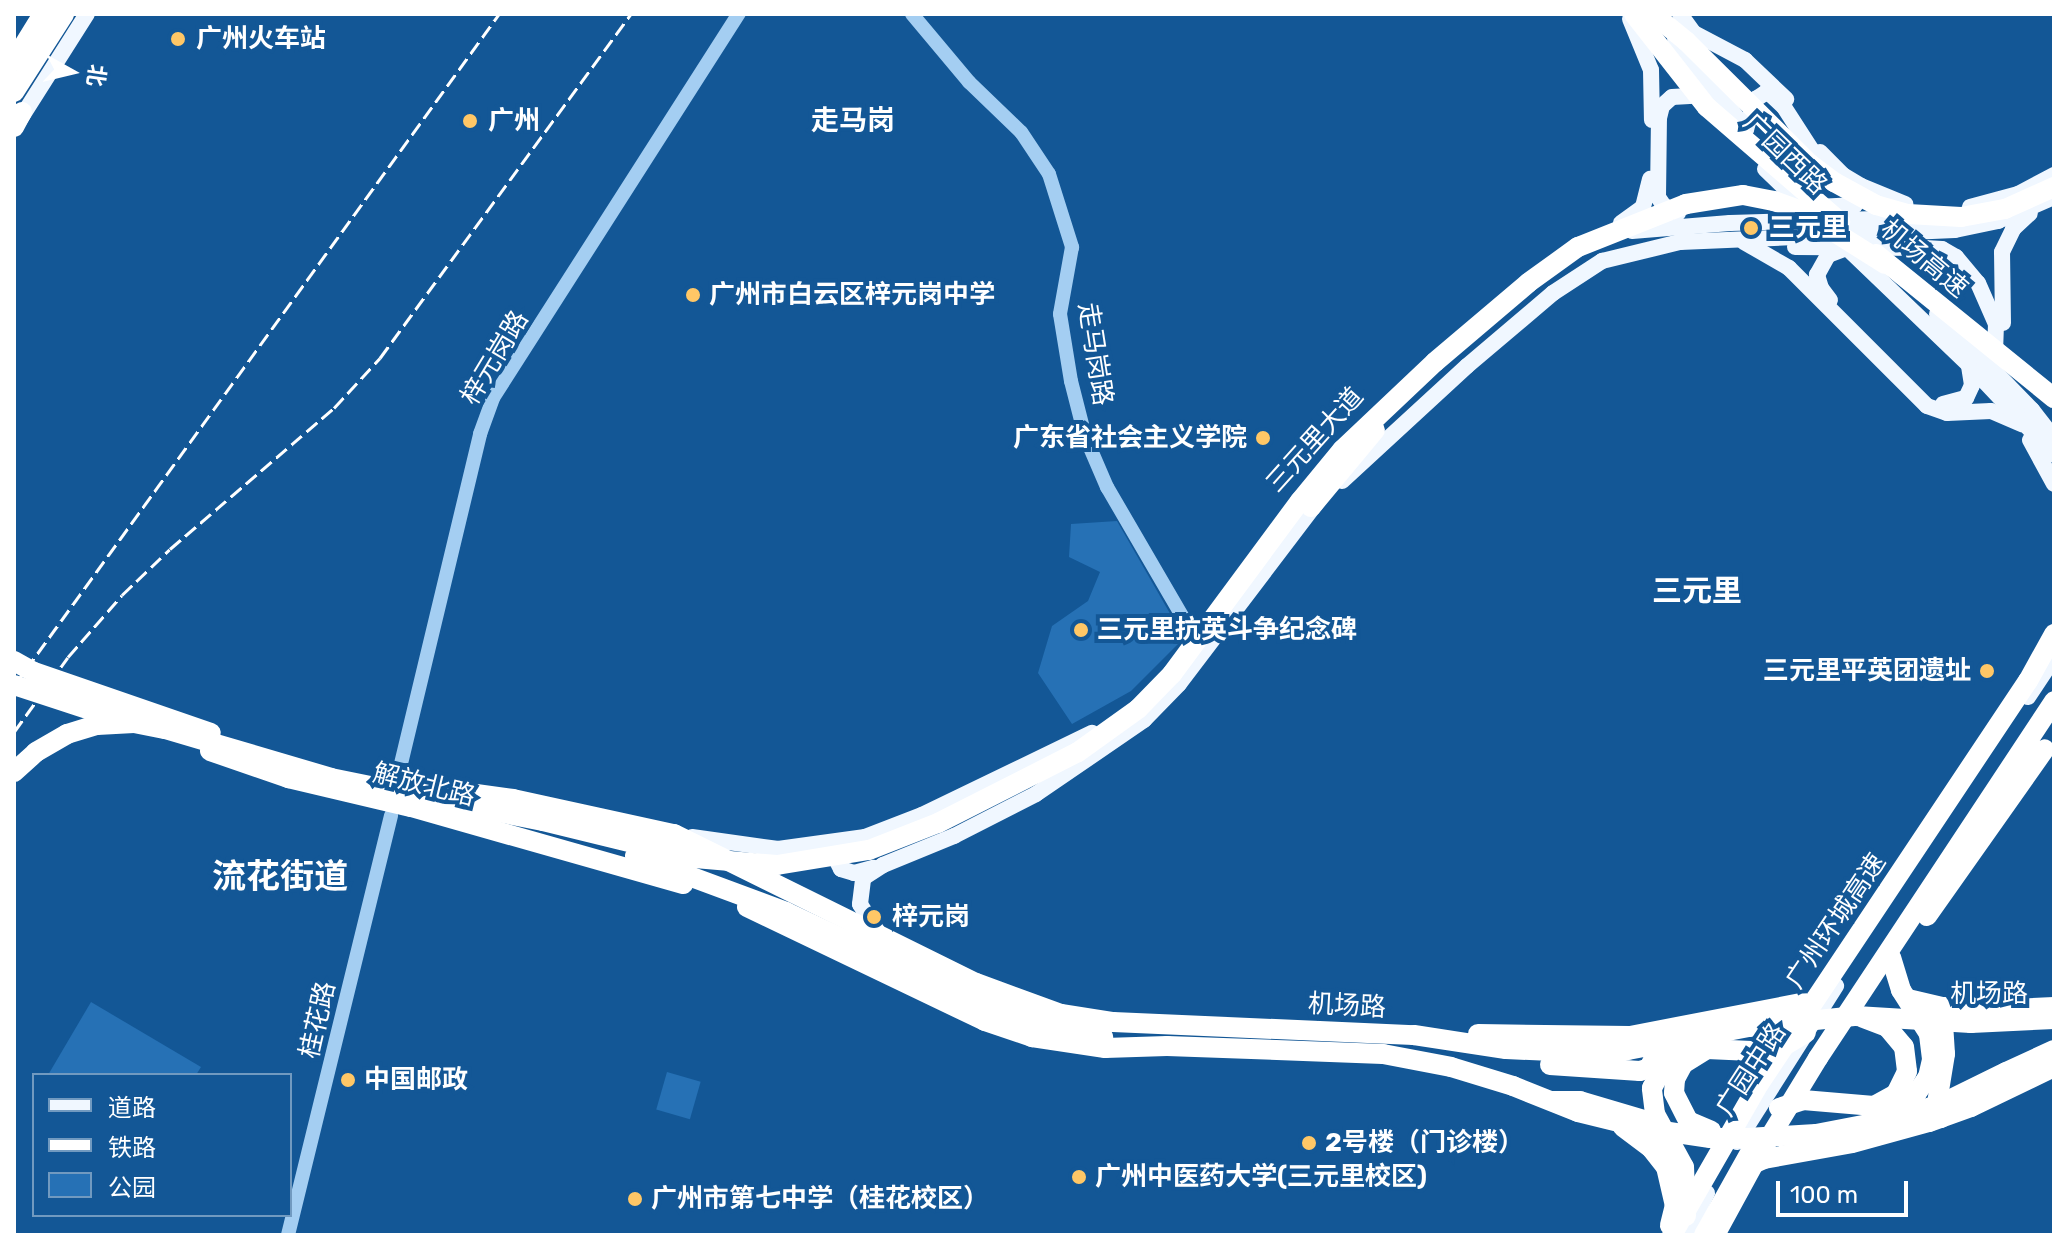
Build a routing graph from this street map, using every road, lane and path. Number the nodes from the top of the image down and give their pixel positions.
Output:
1 (43, 14) edge
2 (64, 14) edge
3 (87, 14) edge
4 (739, 14) edge
5 (912, 14) edge
6 (1630, 14) edge
7 (1655, 14) edge
8 (1671, 14) edge
9 (1680, 14) edge
10 (1694, 33) junction
11 (73, 34) junction
12 (14, 61) edge
13 (14, 79) edge
14 (1723, 79) junction
15 (14, 92) edge
16 (1694, 94) junction
17 (16, 123) edge
18 (1741, 135) junction
19 (2054, 175) edge
20 (2054, 187) edge
21 (2054, 197) edge
22 (2034, 208) junction
23 (1661, 212) junction
24 (1947, 213) junction
25 (1730, 223) junction
26 (1988, 224) junction
27 (1589, 237) junction
28 (1742, 241) junction
29 (1849, 247) junction
30 (1902, 247) junction
31 (1885, 264) junction
32 (1937, 304) junction
33 (1974, 360) junction
34 (2054, 399) edge
35 (2054, 411) edge
36 (2027, 417) junction
37 (2054, 422) edge
38 (2054, 438) edge
39 (2054, 455) edge
40 (2054, 484) edge
41 (1311, 507) junction
42 (2054, 627) edge
43 (2054, 634) edge
44 (1193, 635) junction
45 (2054, 643) edge
46 (14, 661) edge
47 (2053, 661) edge
48 (21, 679) edge
49 (2028, 681) junction
50 (2054, 698) edge
51 (2054, 715) edge
52 (2041, 743) edge
53 (1992, 752) junction
54 (1970, 760) junction
55 (1081, 762) junction
56 (14, 772) edge
57 (399, 772) dead end
58 (1997, 776) junction
59 (454, 802) junction
60 (1995, 805) junction
61 (411, 807) junction
62 (391, 815) dead end
63 (1926, 827) junction
64 (674, 834) junction
65 (854, 840) junction
66 (1966, 849) junction
67 (1924, 853) junction
68 (1939, 862) junction
69 (883, 865) junction
70 (670, 879) junction
71 (820, 908) junction
72 (1883, 915) junction
73 (1900, 920) junction
74 (805, 933) junction
75 (1849, 940) junction
76 (892, 943) junction
77 (1891, 957) junction
78 (1846, 971) junction
79 (1908, 999) junction
80 (1806, 1002) junction
81 (1942, 1007) junction
82 (2054, 1007) edge
83 (1855, 1008) junction
84 (2054, 1019) edge
85 (1730, 1030) junction
86 (1806, 1033) junction
87 (1649, 1034) junction
88 (1414, 1035) junction
89 (1167, 1046) junction
90 (1121, 1049) junction
91 (2054, 1050) edge
92 (1383, 1054) junction
93 (1293, 1057) junction
94 (2054, 1067) edge
95 (1777, 1109) junction
96 (1870, 1115) junction
97 (1941, 1118) junction
98 (1616, 1122) junction
99 (1747, 1138) junction
100 (1764, 1159) junction
101 (1732, 1181) junction
102 (1673, 1234) edge
103 (288, 1235) edge
104 (1704, 1235) edge
105 (1715, 1235) edge
106 (1722, 1235) edge

1 - 12 highway, bridge
2 - 15 highway, bridge
3 - 11 main road
4 - 57 street, 梓元岗路
5 - 44 street, 走马岗路
6 - 16 highway, 机场高速
6 - 27 main road
7 - 14 highway, bridge
7 - 18 main road, 广园西路
8 - 14 highway, bridge
9 - 10 main road
10 - 18 main road
10 - 24 main road
11 - 13 main road
11 - 17 main road
14 - 20 highway, bridge
16 - 18 main road, 广园西路
16 - 25 main road
16 - 31 highway, 机场高速, bridge
18 - 25 main road
18 - 33 main road, 广园西路, bridge
18 - 33 main road, 广园西路, bridge
19 - 24 main road, 三元里大道
21 - 22 main road, 三元里大道
22 - 26 main road, 三元里大道
22 - 34 main road
23 - 31 highway, bridge
23 - 41 highway, bridge
23 - 59 highway, bridge
24 - 25 main road, 三元里大道
25 - 27 main road, 三元里大道
26 - 28 main road, 三元里大道
26 - 30 main road
27 - 44 main road, 三元里大道
28 - 29 main road
28 - 36 main road
28 - 41 main road, 三元里大道
29 - 30 main road
29 - 33 main road
30 - 33 main road
31 - 32 highway, 机场高速, bridge
32 - 34 highway, 机场高速, bridge
32 - 35 highway, bridge
33 - 36 main road, 广园西路
36 - 37 main road
36 - 38 main road, 广园西路
36 - 39 main road, 广园西路
36 - 40 main road
41 - 55 main road, 三元里大道
42 - 54 main road
43 - 49 highway
44 - 65 main road, 三元里大道
45 - 49 highway, 广州环城高速
46 - 48 highway, 解放北路
47 - 53 main road, 广园中路
48 - 61 highway, 解放北路
48 - 64 highway, 解放北路
49 - 102 highway, 广州环城高速, bridge
50 - 52 main road, 广园中路
50 - 83 highway, bridge
51 - 52 main road
52 - 58 main road, 广园中路
52 - 60 main road
52 - 83 highway, bridge
53 - 54 main road
53 - 67 main road, 广园中路
54 - 63 main road
55 - 61 main road, bridge
55 - 69 main road, 三元里大道
56 - 59 highway, bridge
58 - 60 main road
58 - 68 main road, 广园中路
59 - 89 highway, bridge
60 - 66 main road
61 - 70 highway, 解放北路
62 - 103 street, 桂花路
63 - 67 main road
63 - 75 main road
64 - 65 main road, 三元里大道
64 - 70 highway
64 - 71 highway
65 - 69 main road, 三元里大道
66 - 68 main road
66 - 77 main road
67 - 72 main road, 广园中路
68 - 73 main road, 广园中路
69 - 76 main road
70 - 74 highway, 解放北路
71 - 74 highway
71 - 76 highway
72 - 75 main road
72 - 78 main road, 广园中路
73 - 77 main road
73 - 95 main road, 广园中路
74 - 90 highway, 机场路
75 - 78 main road
75 - 80 main road
76 - 88 highway, 机场路
77 - 79 highway
78 - 80 main road
78 - 86 main road, 广园中路
79 - 81 highway
79 - 96 highway, bridge
80 - 87 highway
81 - 82 highway
81 - 97 highway
83 - 84 highway, 机场路, bridge
83 - 85 highway, 机场路, bridge
83 - 96 highway
83 - 105 highway, bridge
85 - 88 highway, 机场路, bridge
85 - 102 highway, bridge
86 - 99 highway, bridge
86 - 102 main road, 广园中路
87 - 88 highway
87 - 92 highway
89 - 90 highway, 机场路
89 - 93 highway, 机场路
90 - 93 highway
91 - 96 highway, 机场路, bridge
92 - 93 highway, 机场路
92 - 98 highway, 机场路, bridge
93 - 102 highway
94 - 97 highway
95 - 96 highway
95 - 101 highway, 广园中路
96 - 99 highway, 机场路, bridge
97 - 100 highway
98 - 99 highway, 机场路, bridge
98 - 102 highway, bridge
100 - 101 highway
100 - 106 main road
101 - 104 highway, 广园中路

